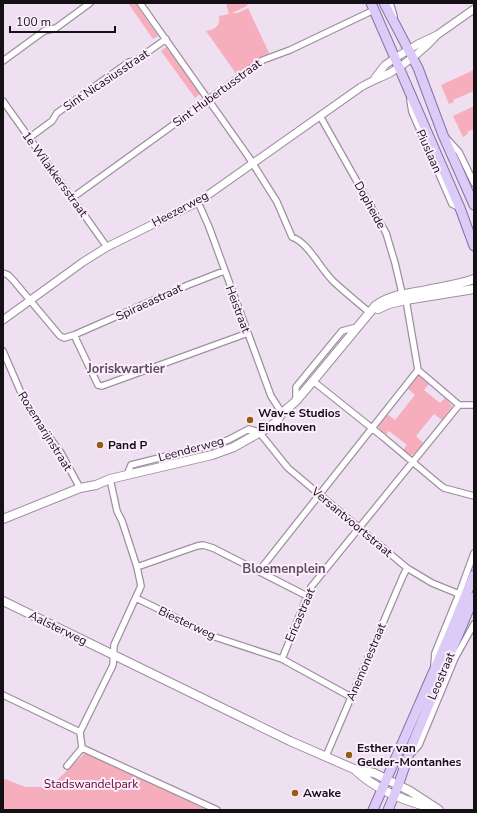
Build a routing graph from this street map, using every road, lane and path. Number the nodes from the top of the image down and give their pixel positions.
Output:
1 (90, 3) edge
2 (140, 3) edge
3 (384, 3) edge
4 (390, 3) edge
5 (373, 6) edge
6 (474, 10) edge
7 (396, 27) junction
8 (437, 35) junction
9 (166, 39) junction
10 (408, 50) junction
11 (395, 58) junction
12 (413, 59) junction
13 (3, 61) edge
14 (399, 67) junction
15 (373, 80) junction
16 (209, 100) junction
17 (3, 101) edge
18 (320, 116) junction
19 (443, 135) junction
20 (29, 138) junction
21 (253, 163) junction
22 (474, 182) edge
23 (72, 198) junction
24 (198, 202) junction
25 (474, 205) edge
26 (474, 246) edge
27 (107, 247) junction
28 (224, 271) junction
29 (3, 273) edge
30 (474, 279) edge
31 (474, 289) edge
32 (404, 296) junction
33 (30, 300) junction
34 (370, 312) junction
35 (3, 320) edge
36 (358, 327) junction
37 (248, 333) junction
38 (74, 335) junction
39 (3, 351) edge
40 (418, 370) junction
41 (313, 381) junction
42 (296, 401) junction
43 (460, 405) junction
44 (474, 405) edge
45 (282, 414) junction
46 (372, 429) junction
47 (259, 432) junction
48 (412, 462) junction
49 (127, 475) junction
50 (107, 480) junction
51 (82, 487) junction
52 (320, 494) junction
53 (474, 496) edge
54 (3, 519) edge
55 (360, 527) junction
56 (474, 552) edge
57 (137, 567) junction
58 (408, 568) junction
59 (259, 571) junction
60 (474, 574) edge
61 (459, 594) junction
62 (307, 596) junction
63 (474, 597) edge
64 (136, 598) junction
65 (3, 601) edge
66 (473, 628) edge
67 (113, 654) junction
68 (282, 659) junction
69 (434, 671) junction
70 (3, 695) edge
71 (351, 698) junction
72 (80, 732) junction
73 (82, 748) junction
74 (326, 756) junction
75 (409, 756) junction
76 (67, 766) dead end
77 (354, 769) junction
78 (386, 779) junction
79 (398, 786) junction
80 (382, 789) junction
81 (394, 796) junction
82 (437, 809) edge
83 (217, 810) edge
84 (373, 810) edge
85 (388, 810) edge

1 - 13 street
2 - 9 street
3 - 7 main road, Piuslaan
4 - 7 street, Piuslaan
5 - 11 main road, Piuslaan
5 - 16 street, Sint Hubertusstraat
6 - 8 street, Heezerweg
7 - 10 main road, Piuslaan
8 - 10 street, Heezerweg
8 - 12 street, Heezerweg
9 - 16 street
9 - 20 street, Sint Nicasiusstraat
10 - 11 street, Heezerweg
10 - 12 main road, Piuslaan
11 - 14 main road, Piuslaan
11 - 15 street, Heezerweg
12 - 14 street, Heezerweg
12 - 19 main road, Piuslaan
14 - 15 street, Heezerweg
14 - 26 main road, Piuslaan
15 - 18 street, Heezerweg
16 - 21 street
16 - 23 street, Sint Hubertusstraat
17 - 20 street, 1e Wilakkersstraat
18 - 21 street, Heezerweg
18 - 32 street, Dopheide
19 - 22 street, Piuslaan
19 - 25 main road, Piuslaan
20 - 23 street, 1e Wilakkersstraat
21 - 24 street, Heezerweg
21 - 34 street
23 - 27 street, 1e Wilakkersstraat
24 - 27 street, Heezerweg
24 - 28 street, Heistraat
27 - 33 street, Heezerweg
28 - 37 street, Heistraat
28 - 38 street, Spiraeastraat
29 - 33 street
30 - 32 main road, Leenderweg
31 - 32 main road, Leenderweg
32 - 34 main road, Leenderweg
32 - 40 street, Dopheide
33 - 35 street, Heezerweg
33 - 38 street
34 - 36 main road, Leenderweg
36 - 41 main road, Leenderweg
36 - 42 street
37 - 38 street
37 - 45 street, Heistraat
39 - 51 street, Rozemarijnstraat
40 - 43 street
40 - 46 street
41 - 42 main road, Leenderweg
41 - 46 street
42 - 45 main road, Leenderweg
43 - 44 street
43 - 48 street
45 - 47 main road, Leenderweg
46 - 48 street
46 - 52 street
47 - 49 main road, Leenderweg
47 - 49 street, Leenderweg
47 - 52 street, Versantvoortstraat
48 - 53 street
48 - 55 street, Ericastraat
49 - 50 main road, Leenderweg
50 - 51 main road, Leenderweg
50 - 57 street
51 - 54 main road, Leenderweg
52 - 55 street, Versantvoortstraat
52 - 59 street
55 - 58 street, Versantvoortstraat
55 - 62 street, Ericastraat
56 - 61 street, Leostraat
57 - 59 street
57 - 64 street
58 - 61 street, Versantvoortstraat
58 - 71 street, Anemonestraat
59 - 62 street
60 - 69 main road, Leostraat
61 - 69 street, Leostraat
62 - 68 street, Ericastraat
63 - 75 main road, Leostraat
64 - 67 street
64 - 68 street, Biesterweg
65 - 67 main road, Aalsterweg
66 - 75 street, Leostraat
67 - 72 street
67 - 74 main road, Aalsterweg
68 - 71 street, Biesterweg
69 - 78 main road, Leostraat
70 - 72 street
71 - 74 street, Anemonestraat
72 - 73 street
73 - 76 street
73 - 83 street
74 - 77 main road, Aalsterweg
75 - 79 main road, Leostraat
77 - 78 main road, Aalsterweg
77 - 80 main road, Aalsterweg
78 - 79 main road, Aalsterweg
78 - 80 main road, Leostraat
79 - 81 main road, Leostraat
79 - 82 main road, Aalsterweg
80 - 81 main road, Aalsterweg
80 - 84 main road, Leostraat
81 - 82 main road, Aalsterweg
81 - 85 main road, Leostraat

